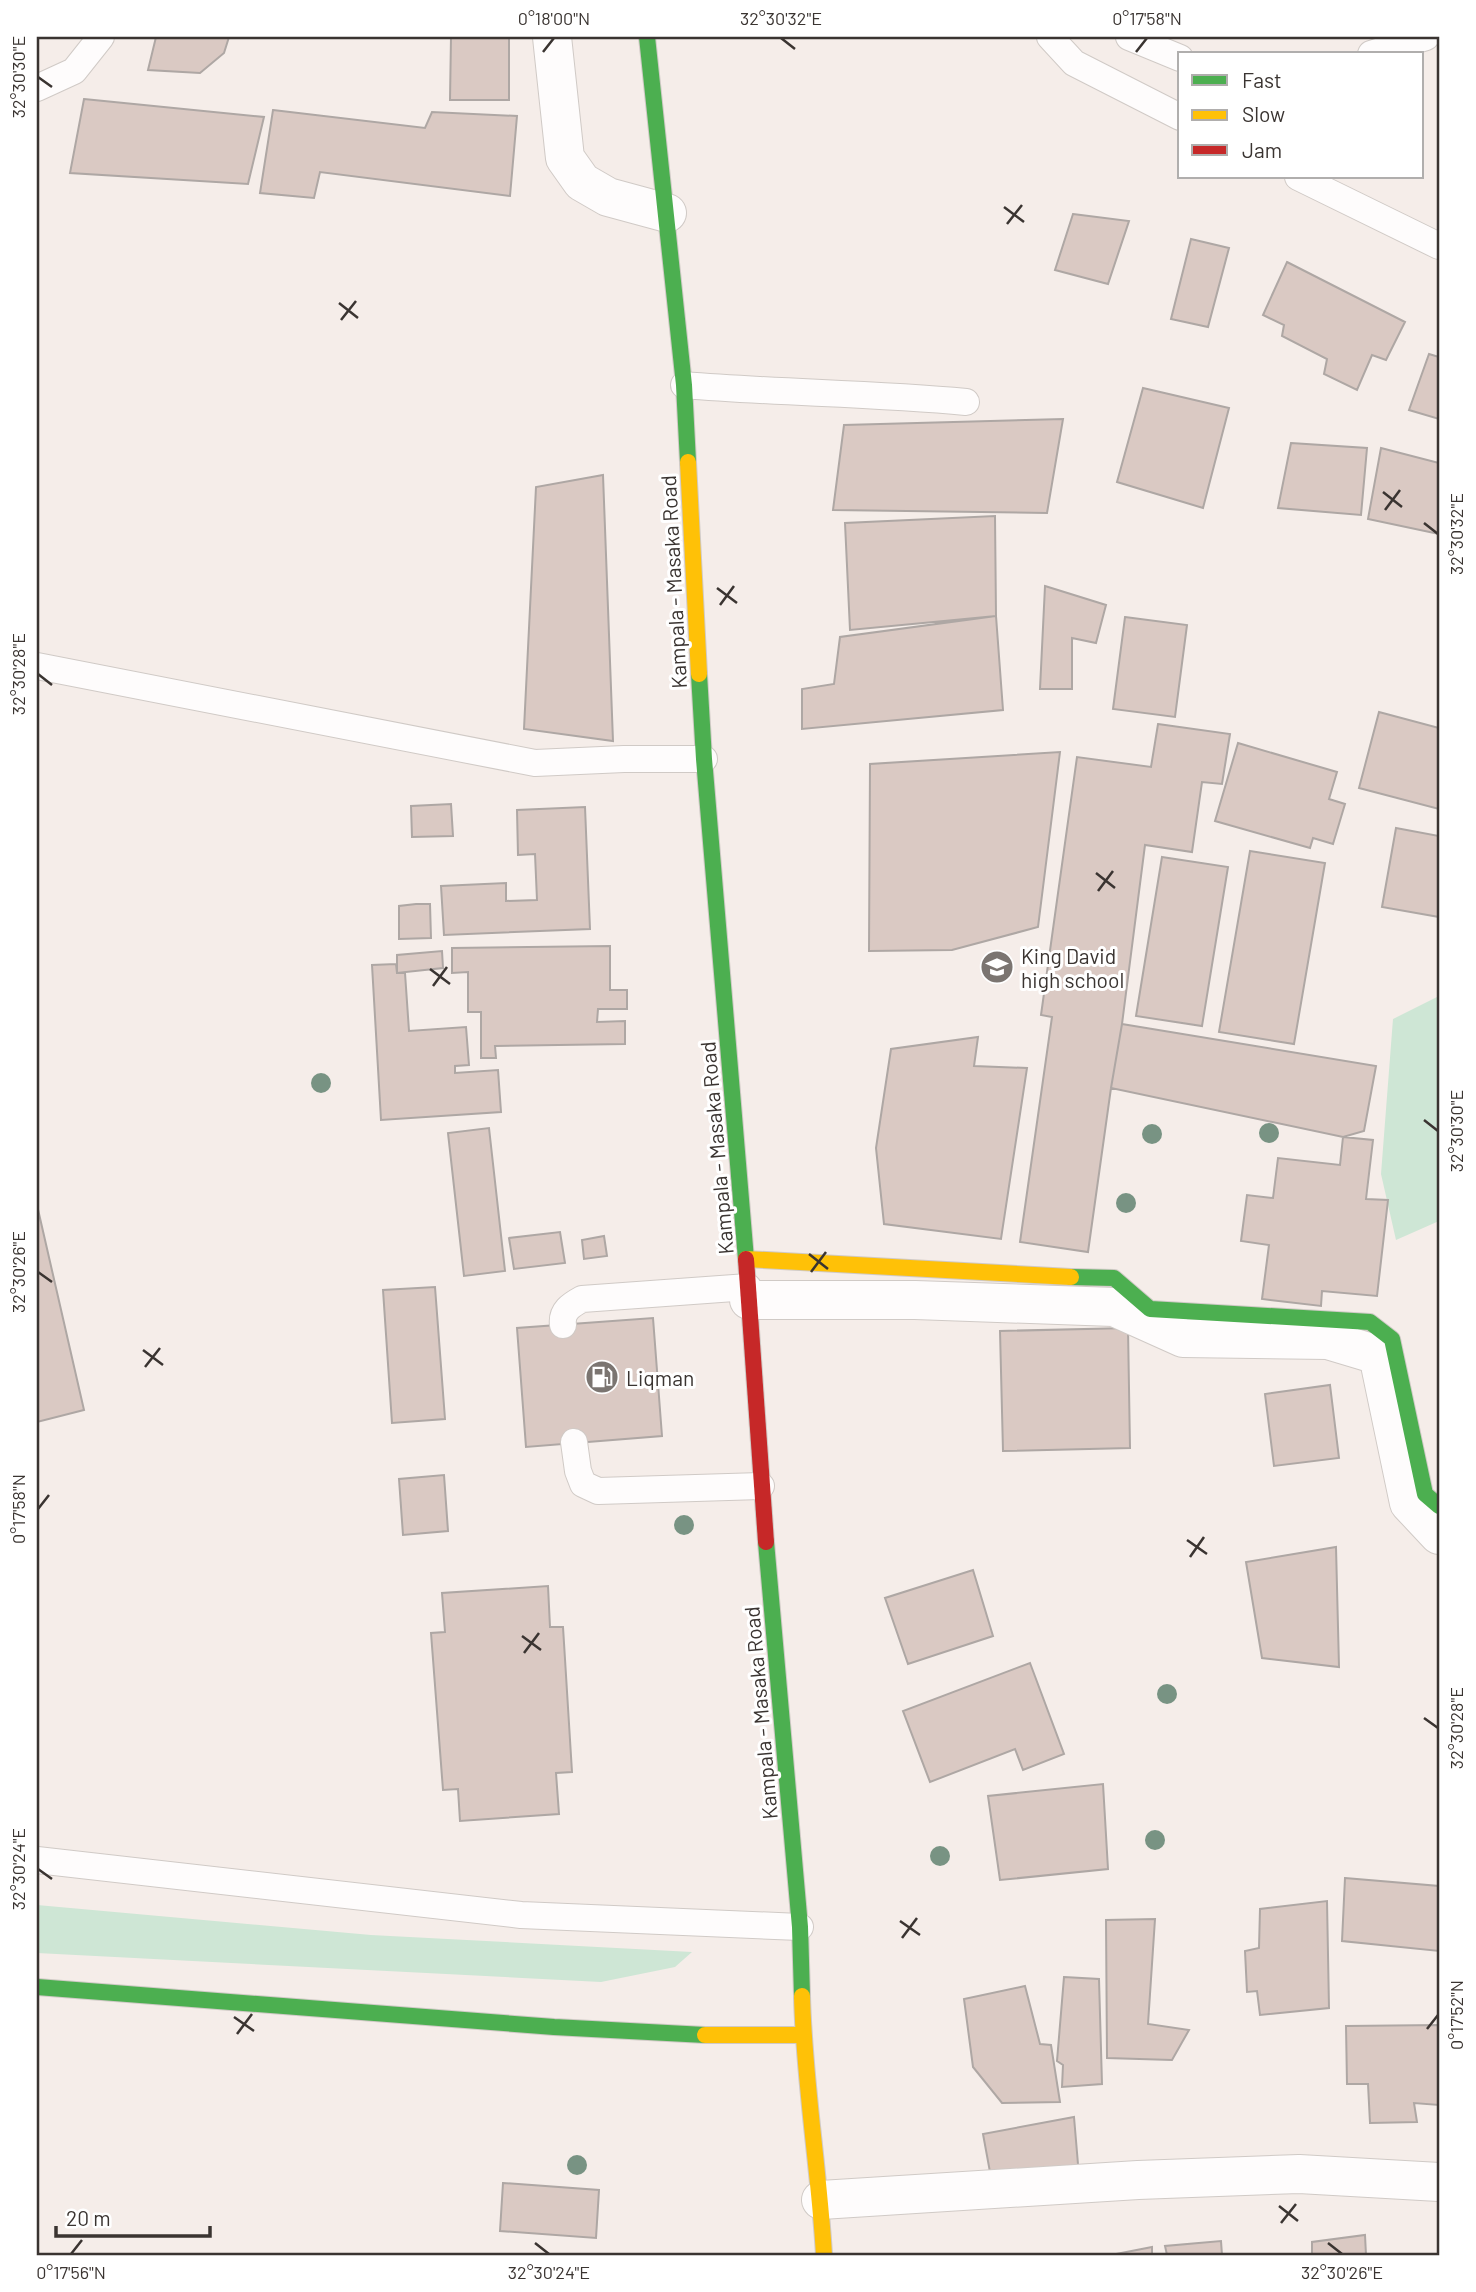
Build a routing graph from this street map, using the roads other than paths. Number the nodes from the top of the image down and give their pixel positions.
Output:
1 (100, 37) edge
2 (552, 37) edge
3 (646, 37) edge
4 (1050, 37) edge
5 (1129, 37) edge
6 (1426, 37) edge
7 (1377, 52) edge
8 (1178, 57) edge
9 (37, 88) edge
10 (1178, 116) edge
11 (1300, 178) edge
12 (667, 213) junction
13 (1439, 246) edge
14 (684, 385) junction
15 (966, 402) dead end
16 (37, 666) edge
17 (704, 759) junction
18 (746, 1259) junction
19 (749, 1293) junction
20 (563, 1325) dead end
21 (575, 1442) dead end
22 (761, 1486) junction
23 (1439, 1506) edge
24 (1439, 1535) edge
25 (37, 1860) edge
26 (800, 1927) junction
27 (37, 1987) edge
28 (803, 2035) junction
29 (1439, 2182) edge
30 (821, 2200) junction
31 (824, 2255) edge

1 - 9 lane
2 - 12 street
3 - 12 main road, Kampala - Masaka Road
4 - 10 lane
5 - 8 lane
6 - 7 lane
11 - 13 lane
12 - 14 main road, Kampala - Masaka Road
14 - 15 lane
14 - 17 main road, Kampala - Masaka Road
16 - 17 lane
17 - 18 main road, Kampala - Masaka Road
18 - 19 main road, Kampala - Masaka Road
18 - 23 main road
19 - 20 lane
19 - 22 main road, Kampala - Masaka Road
19 - 24 street
21 - 22 lane
22 - 26 main road, Kampala - Masaka Road
25 - 26 lane
26 - 28 main road, Kampala - Masaka Road
27 - 28 main road
28 - 30 main road, Kampala - Masaka Road
29 - 30 street
30 - 31 main road, Kampala - Masaka Road

